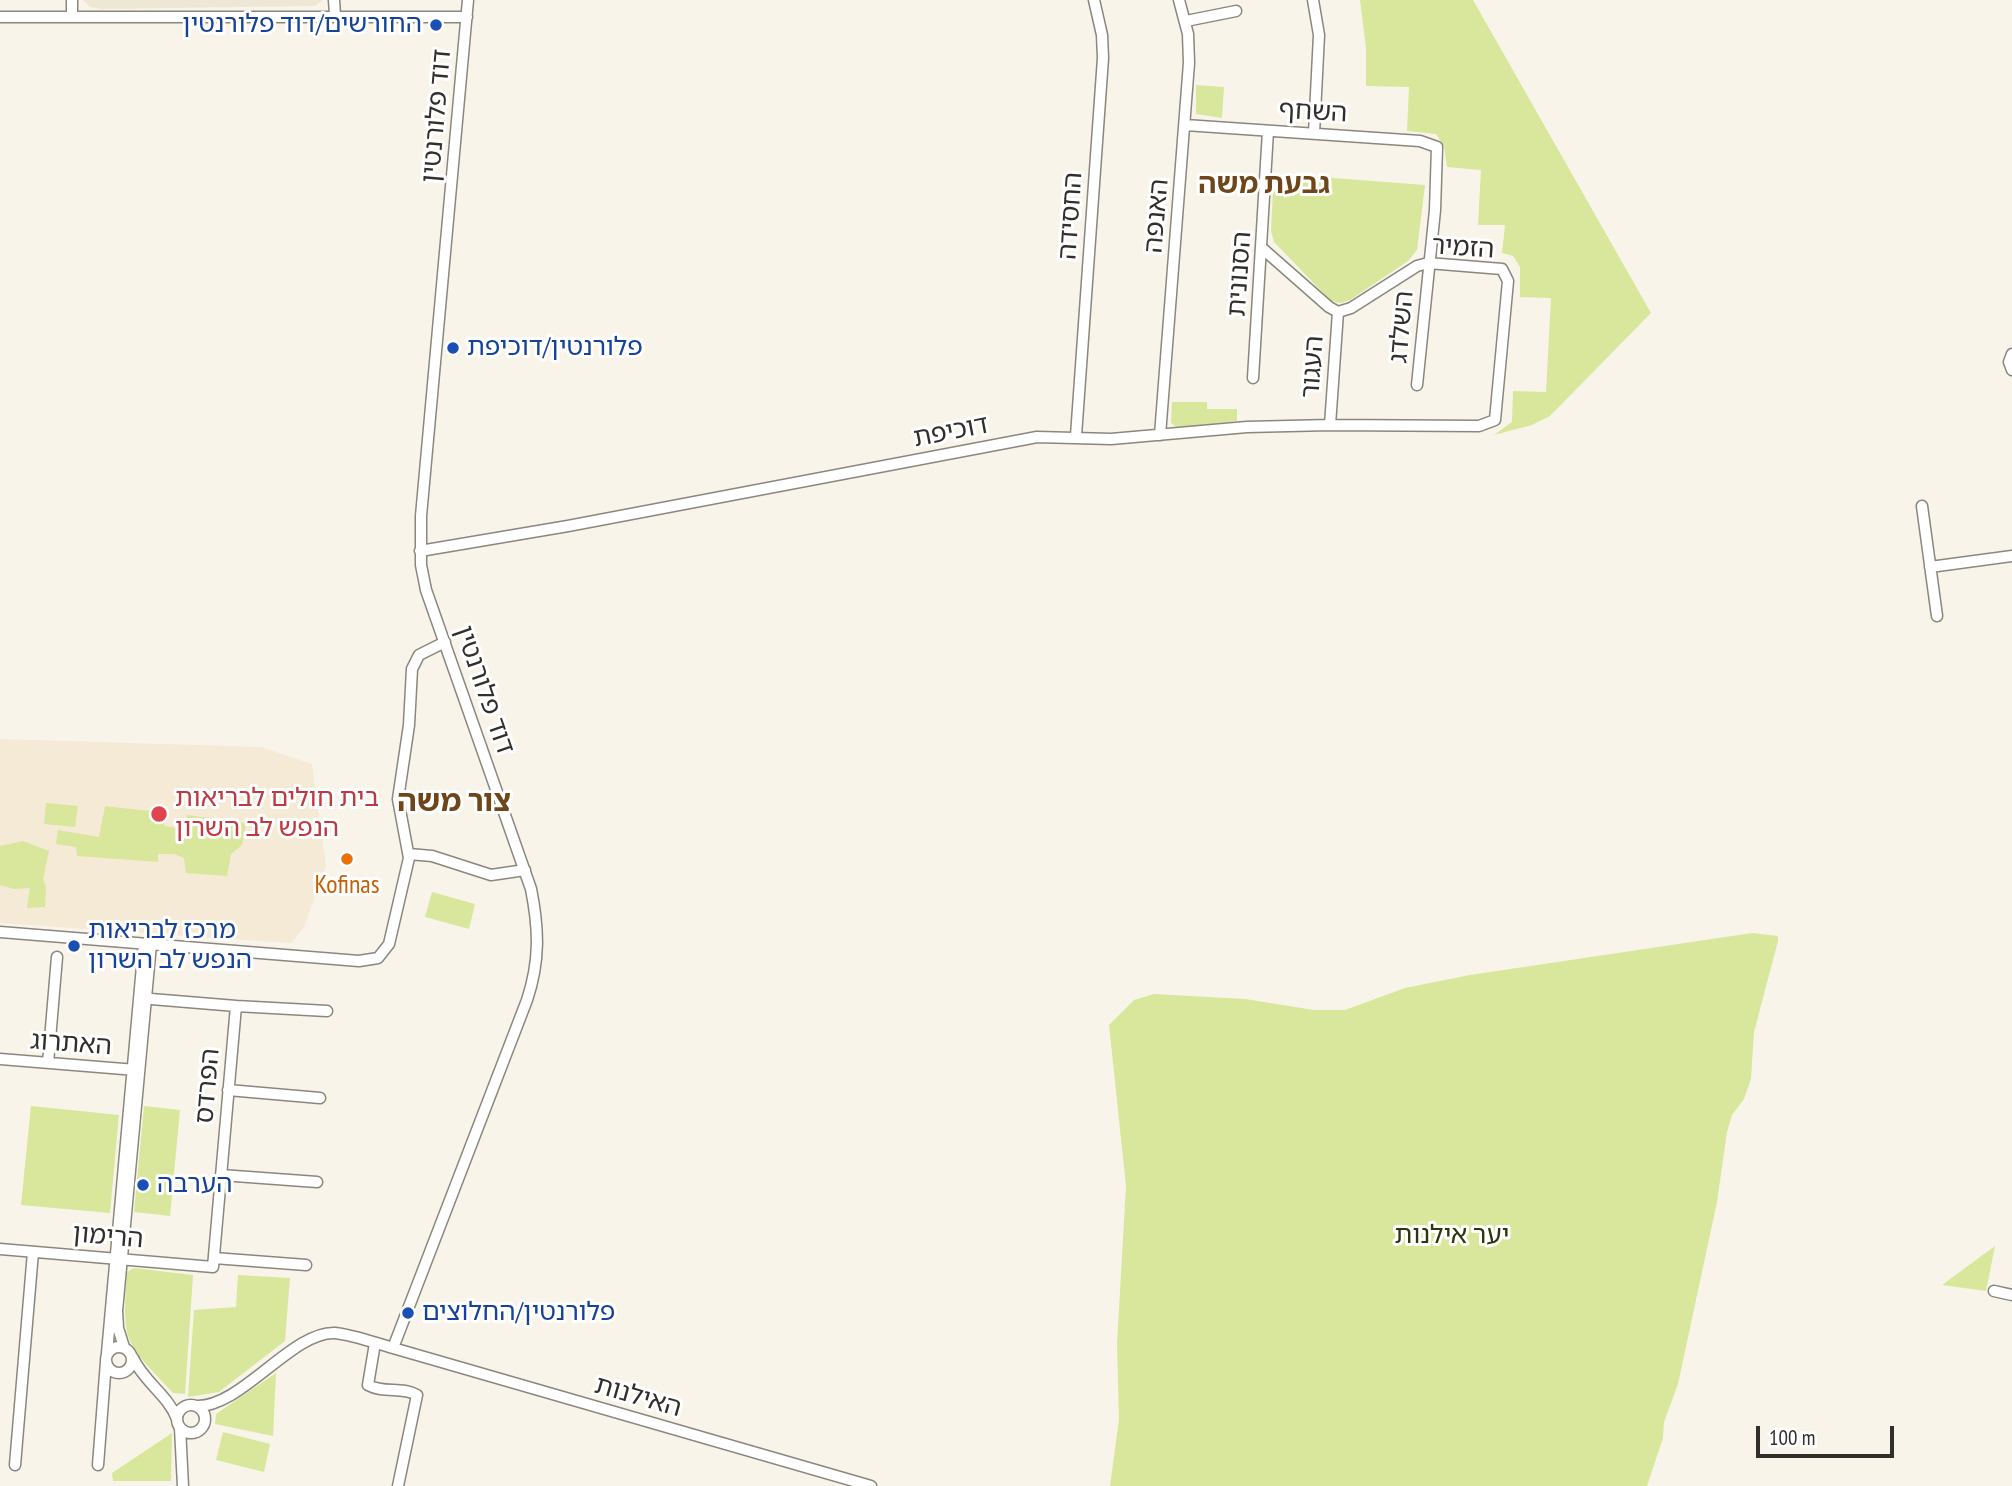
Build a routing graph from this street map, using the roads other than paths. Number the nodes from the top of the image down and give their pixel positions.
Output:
1 (72, 0) edge
2 (334, 0) edge
3 (468, 0) edge
4 (1094, 0) edge
5 (1180, 0) edge
6 (1313, 0) edge
7 (1236, 10) dead end
8 (335, 15) junction
9 (72, 16) junction
10 (0, 17) edge
11 (467, 17) junction
12 (1186, 21) junction
13 (1185, 125) junction
14 (1268, 131) junction
15 (1314, 133) junction
16 (1437, 147) joint
17 (1263, 249) junction
18 (1429, 264) junction
19 (1338, 312) junction
20 (2012, 354) edge
21 (2012, 370) edge
22 (1253, 378) dead end
23 (1417, 385) dead end
24 (1495, 420) joint
25 (1331, 425) junction
26 (1160, 435) junction
27 (1076, 436) junction
28 (1922, 506) dead end
29 (420, 551) junction
30 (2012, 556) edge
31 (1930, 567) junction
32 (1937, 616) dead end
33 (445, 642) junction
34 (409, 854) junction
35 (525, 870) junction
36 (0, 932) edge
37 (148, 944) junction
38 (57, 957) dead end
39 (142, 998) junction
40 (236, 1006) junction
41 (327, 1011) dead end
42 (0, 1059) edge
43 (48, 1063) junction
44 (136, 1070) junction
45 (228, 1090) junction
46 (320, 1098) dead end
47 (221, 1175) junction
48 (317, 1182) dead end
49 (0, 1249) edge
50 (33, 1252) junction
51 (118, 1259) junction
52 (214, 1263) junction
53 (306, 1265) dead end
54 (1994, 1291) dead end
55 (2012, 1295) edge
56 (375, 1343) junction
57 (124, 1347) junction
58 (393, 1348) junction
59 (107, 1358) junction
60 (133, 1358) junction
61 (123, 1373) junction
62 (148, 1380) junction
63 (104, 1384) junction
64 (160, 1393) junction
65 (225, 1397) junction
66 (192, 1406) junction
67 (205, 1423) junction
68 (179, 1424) junction
69 (197, 1432) junction
70 (182, 1461) junction
71 (15, 1465) dead end
72 (98, 1465) dead end
73 (183, 1486) edge
74 (398, 1486) edge
75 (871, 1486) edge

1 - 9 street
2 - 8 street
3 - 11 street, דוד פלורנטין
4 - 27 street, החסידה
5 - 12 street, האנפה
6 - 15 street
7 - 12 street
8 - 9 street
8 - 11 street
9 - 10 street
11 - 29 street, דוד פלורנטין
12 - 13 street, האנפה
13 - 14 street, השחף
13 - 26 street, האנפה
14 - 15 street, השחף
14 - 17 street, הסנונית
15 - 16 street, השחף
16 - 18 street, השלדג
17 - 19 street
17 - 22 street, הסנונית
18 - 19 street, הזמיר
18 - 23 street, השלדג
18 - 24 street, הזמיר
19 - 25 street, העגור
20 - 21 street
24 - 25 street, דוכיפת
25 - 26 street, דוכיפת
26 - 27 street, דוכיפת
27 - 29 street, דוכיפת
28 - 31 street
29 - 33 street, דוד פלורנטין
30 - 31 street
31 - 32 street
33 - 34 street
33 - 35 street, דוד פלורנטין
34 - 35 street
34 - 37 street
35 - 58 street, דוד פלורנטין
36 - 37 street
37 - 39 street
38 - 43 street
39 - 40 street
39 - 44 street
40 - 41 street
40 - 45 street, הפרדס
42 - 43 street, האתרוג
43 - 44 street, האתרוג
44 - 51 street
45 - 46 street
45 - 47 street, הפרדס
47 - 48 street
47 - 52 street, הפרדס
49 - 50 street, הרימון
50 - 51 street, הרימון
50 - 71 street
51 - 52 street, הרימון
51 - 57 street
51 - 59 street
52 - 53 street, הרימון
54 - 55 street
56 - 58 street, האילנות
56 - 65 street, האילנות
56 - 74 street
57 - 59 street
57 - 60 street
58 - 75 street, האילנות
59 - 61 street
59 - 63 street
60 - 61 street
60 - 62 street
61 - 62 street
61 - 63 street
62 - 64 street
63 - 72 street
64 - 66 street
64 - 68 street
65 - 66 street
65 - 67 street
66 - 67 street
66 - 68 street
67 - 69 street
68 - 69 street
68 - 70 street
69 - 70 street
70 - 73 street

